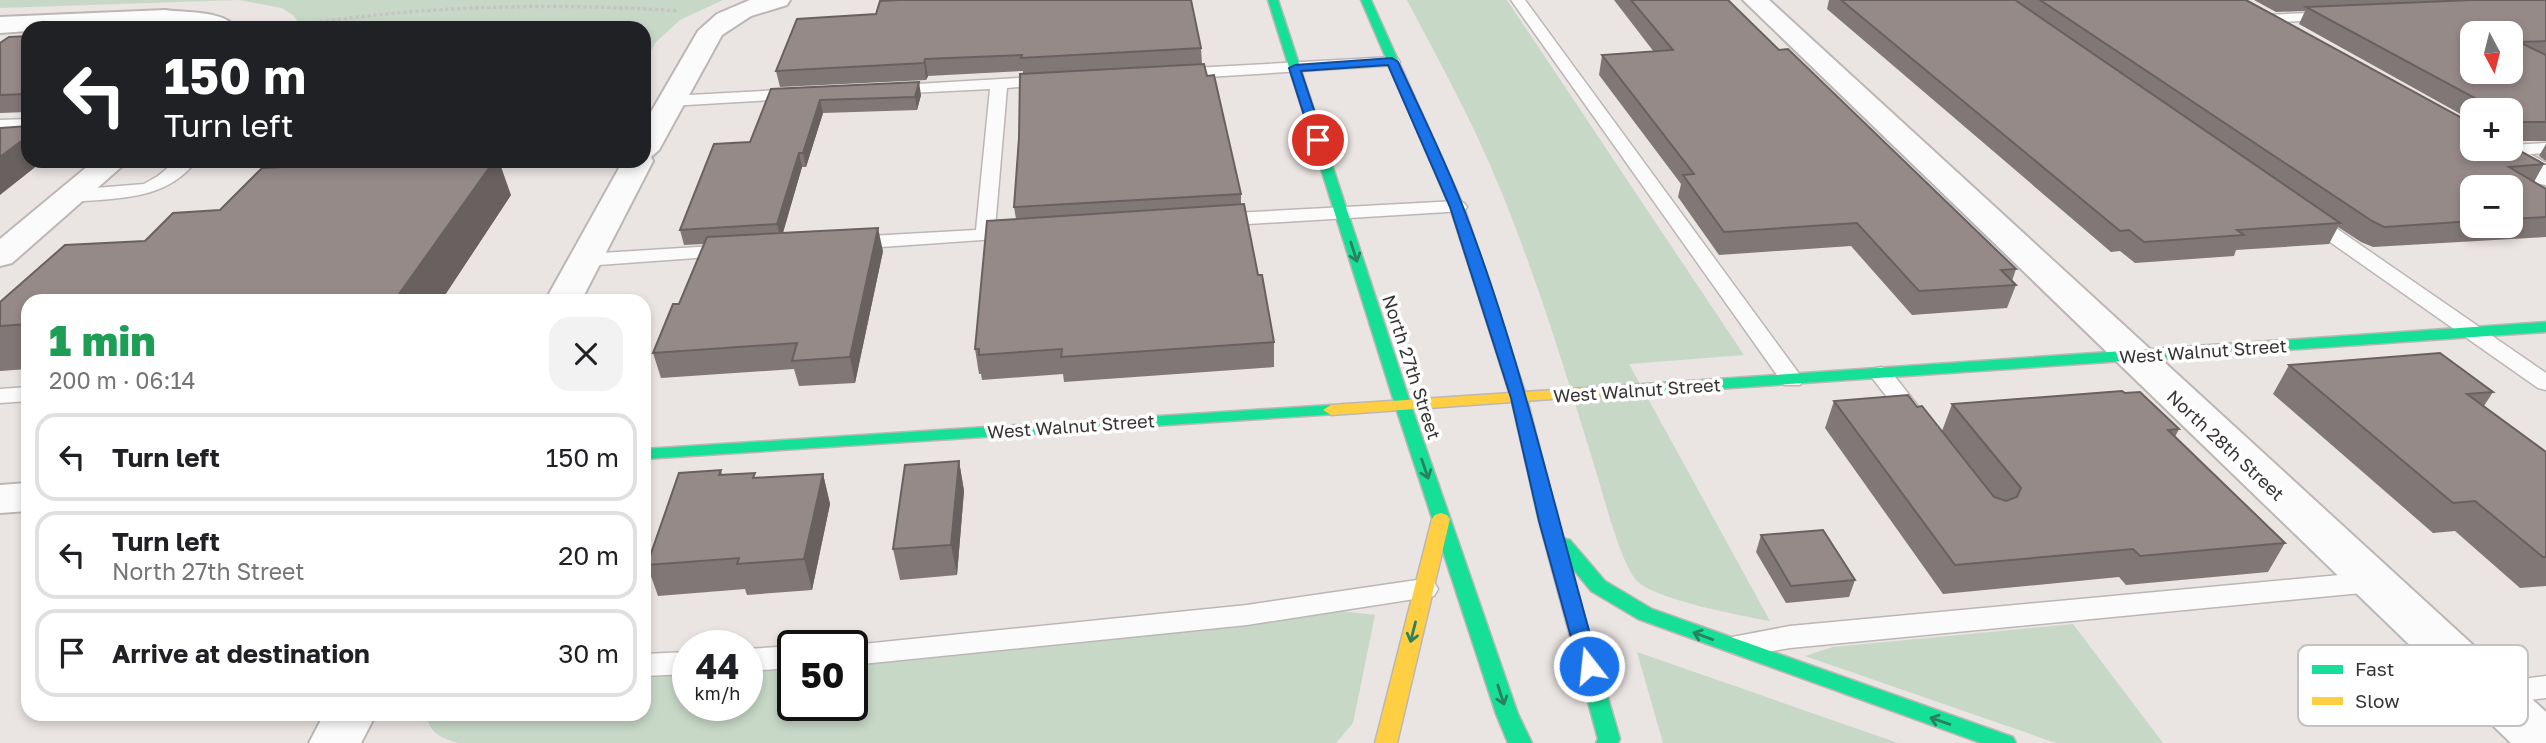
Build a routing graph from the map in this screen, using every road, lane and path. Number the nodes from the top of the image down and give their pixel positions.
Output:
1 (778, 0) edge
2 (1273, 0) edge
3 (1366, 0) edge
4 (1518, 0) edge
5 (1755, 0) edge
6 (486, 2) edge
7 (2254, 13) joint
8 (736, 14) junction
9 (2352, 16) edge
10 (94, 21) edge
11 (191, 21) edge
12 (320, 21) edge
13 (21, 24) edge
14 (0, 25) edge
15 (2302, 40) edge
16 (1392, 62) junction
17 (1295, 68) junction
18 (1165, 75) edge
19 (1068, 80) edge
20 (999, 84) junction
21 (879, 90) edge
22 (812, 93) edge
23 (670, 101) junction
24 (21, 124) edge
25 (0, 125) edge
26 (651, 137) edge
27 (2546, 148) edge
28 (2523, 149) edge
29 (2519, 161) edge
30 (105, 168) edge
31 (179, 168) edge
32 (634, 168) edge
33 (2546, 176) edge
34 (71, 197) junction
35 (1457, 207) junction
36 (2298, 211) edge
37 (1341, 212) junction
38 (1202, 221) edge
39 (1039, 231) edge
40 (985, 235) junction
41 (836, 244) edge
42 (755, 250) edge
43 (0, 256) edge
44 (585, 260) junction
45 (567, 294) edge
46 (2546, 327) edge
47 (2472, 332) junction
48 (2132, 356) junction
49 (1881, 374) junction
50 (1792, 380) junction
51 (2546, 383) edge
52 (21, 394) edge
53 (0, 396) edge
54 (1519, 398) junction
55 (1403, 405) junction
56 (1935, 442) edge
57 (651, 454) edge
58 (21, 498) edge
59 (0, 499) edge
60 (1441, 519) junction
61 (1548, 521) junction
62 (2372, 582) junction
63 (1424, 589) junction
64 (2440, 645) edge
65 (1732, 647) junction
66 (868, 652) edge
67 (672, 664) edge
68 (651, 665) edge
69 (2546, 687) edge
70 (2528, 689) edge
71 (346, 721) edge
72 (2527, 726) edge
73 (335, 743) edge
74 (1386, 743) edge
75 (1521, 743) edge
76 (1608, 743) edge
77 (2005, 743) edge
78 (2545, 743) edge

1 - 8 street
2 - 17 main road, North 27th Street
3 - 16 main road
4 - 50 lane
5 - 48 street, North 28th Street
6 - 8 path
6 - 12 path
7 - 9 lane
7 - 15 street
8 - 23 street
10 - 11 street
13 - 14 street
16 - 17 lane
16 - 35 main road
17 - 18 lane
17 - 37 main road, North 27th Street
19 - 20 lane
20 - 21 lane
20 - 40 lane
22 - 23 lane
23 - 26 street
24 - 25 lane
27 - 28 lane
29 - 33 street
30 - 34 street
31 - 34 lane
32 - 44 street
34 - 43 street
35 - 37 lane
35 - 54 main road
36 - 47 lane
37 - 38 lane
37 -> 55 main road, North 27th Street
39 - 40 lane
40 - 41 lane
42 - 44 lane
44 - 45 street
46 - 47 main road, West Walnut Street
47 - 48 main road, West Walnut Street
47 - 51 lane
48 - 49 main road, West Walnut Street
48 - 62 street, North 28th Street
49 - 50 main road, West Walnut Street
49 - 56 lane
50 - 54 main road, West Walnut Street
52 - 53 lane
54 - 55 main road, West Walnut Street
54 - 61 main road
55 - 57 main road, West Walnut Street
55 -> 60 main road, North 27th Street
58 - 59 street
60 - 63 main road
60 -> 75 main road, North 27th Street
65 -> 61 main road
61 - 76 main road
62 - 64 street, North 28th Street
62 - 65 lane
63 - 66 lane
63 -> 74 main road
77 -> 65 main road
67 - 68 lane
69 - 70 lane
71 - 73 street
72 - 78 street, North 28th Street

